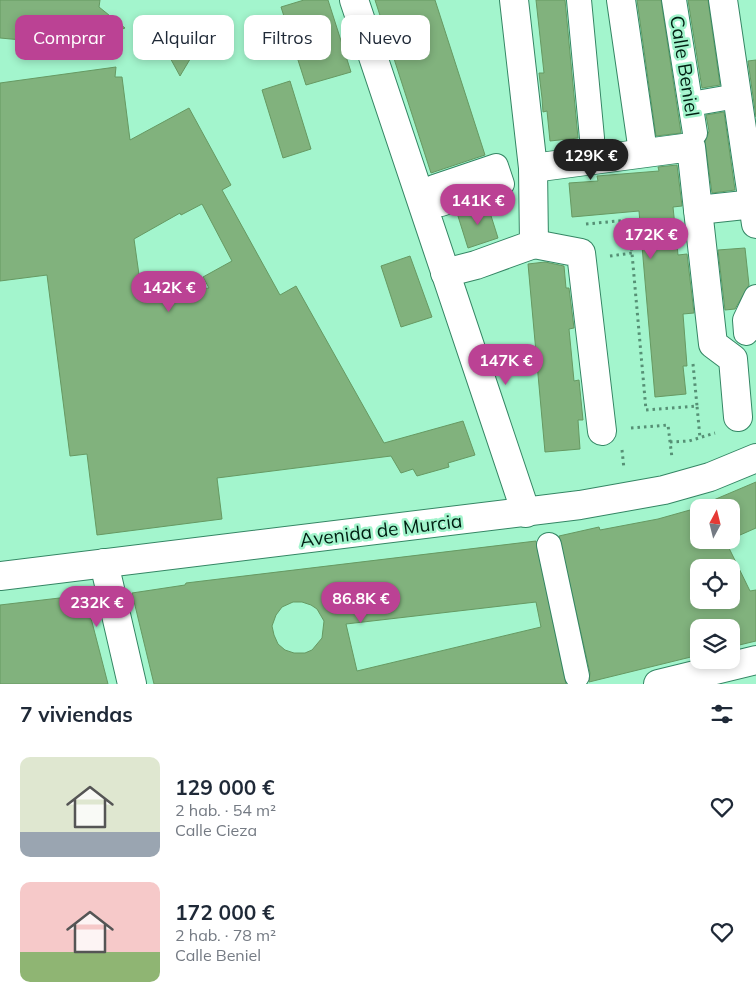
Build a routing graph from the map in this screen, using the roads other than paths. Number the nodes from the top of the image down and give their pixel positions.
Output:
1 (354, 0) edge
2 (514, 0) edge
3 (579, 0) edge
4 (621, 0) edge
5 (674, 0) edge
6 (722, 0) edge
7 (731, 97) dead end
8 (691, 104) junction
9 (592, 138) dead end
10 (693, 140) junction
11 (643, 152) junction
12 (532, 168) junction
13 (698, 210) junction
14 (755, 214) edge
15 (534, 244) junction
16 (445, 273) junction
17 (756, 297) edge
18 (746, 333) dead end
19 (728, 425) road end
20 (612, 438) road end
21 (756, 458) edge
22 (526, 512) junction
23 (549, 545) dead end
24 (104, 563) junction
25 (0, 576) edge
26 (756, 660) edge
27 (577, 676) dead end
28 (132, 684) edge
29 (658, 684) edge

1 - 16 street
2 - 12 street
3 - 9 street
4 - 11 street
5 - 8 street, Calle Beniel
6 - 14 street
7 - 8 street
8 - 10 street, Calle Beniel
10 - 11 street
10 - 13 street, Calle Beniel
11 - 12 street
12 - 15 street
13 - 14 street
13 - 19 street, Calle Beniel
15 - 16 street
15 - 20 street
16 - 22 street
17 - 18 street
21 - 22 street, Avenida de Murcia
22 - 24 street, Avenida de Murcia
23 - 27 street
24 - 25 street, Avenida de Murcia
24 - 28 street
26 - 29 street

